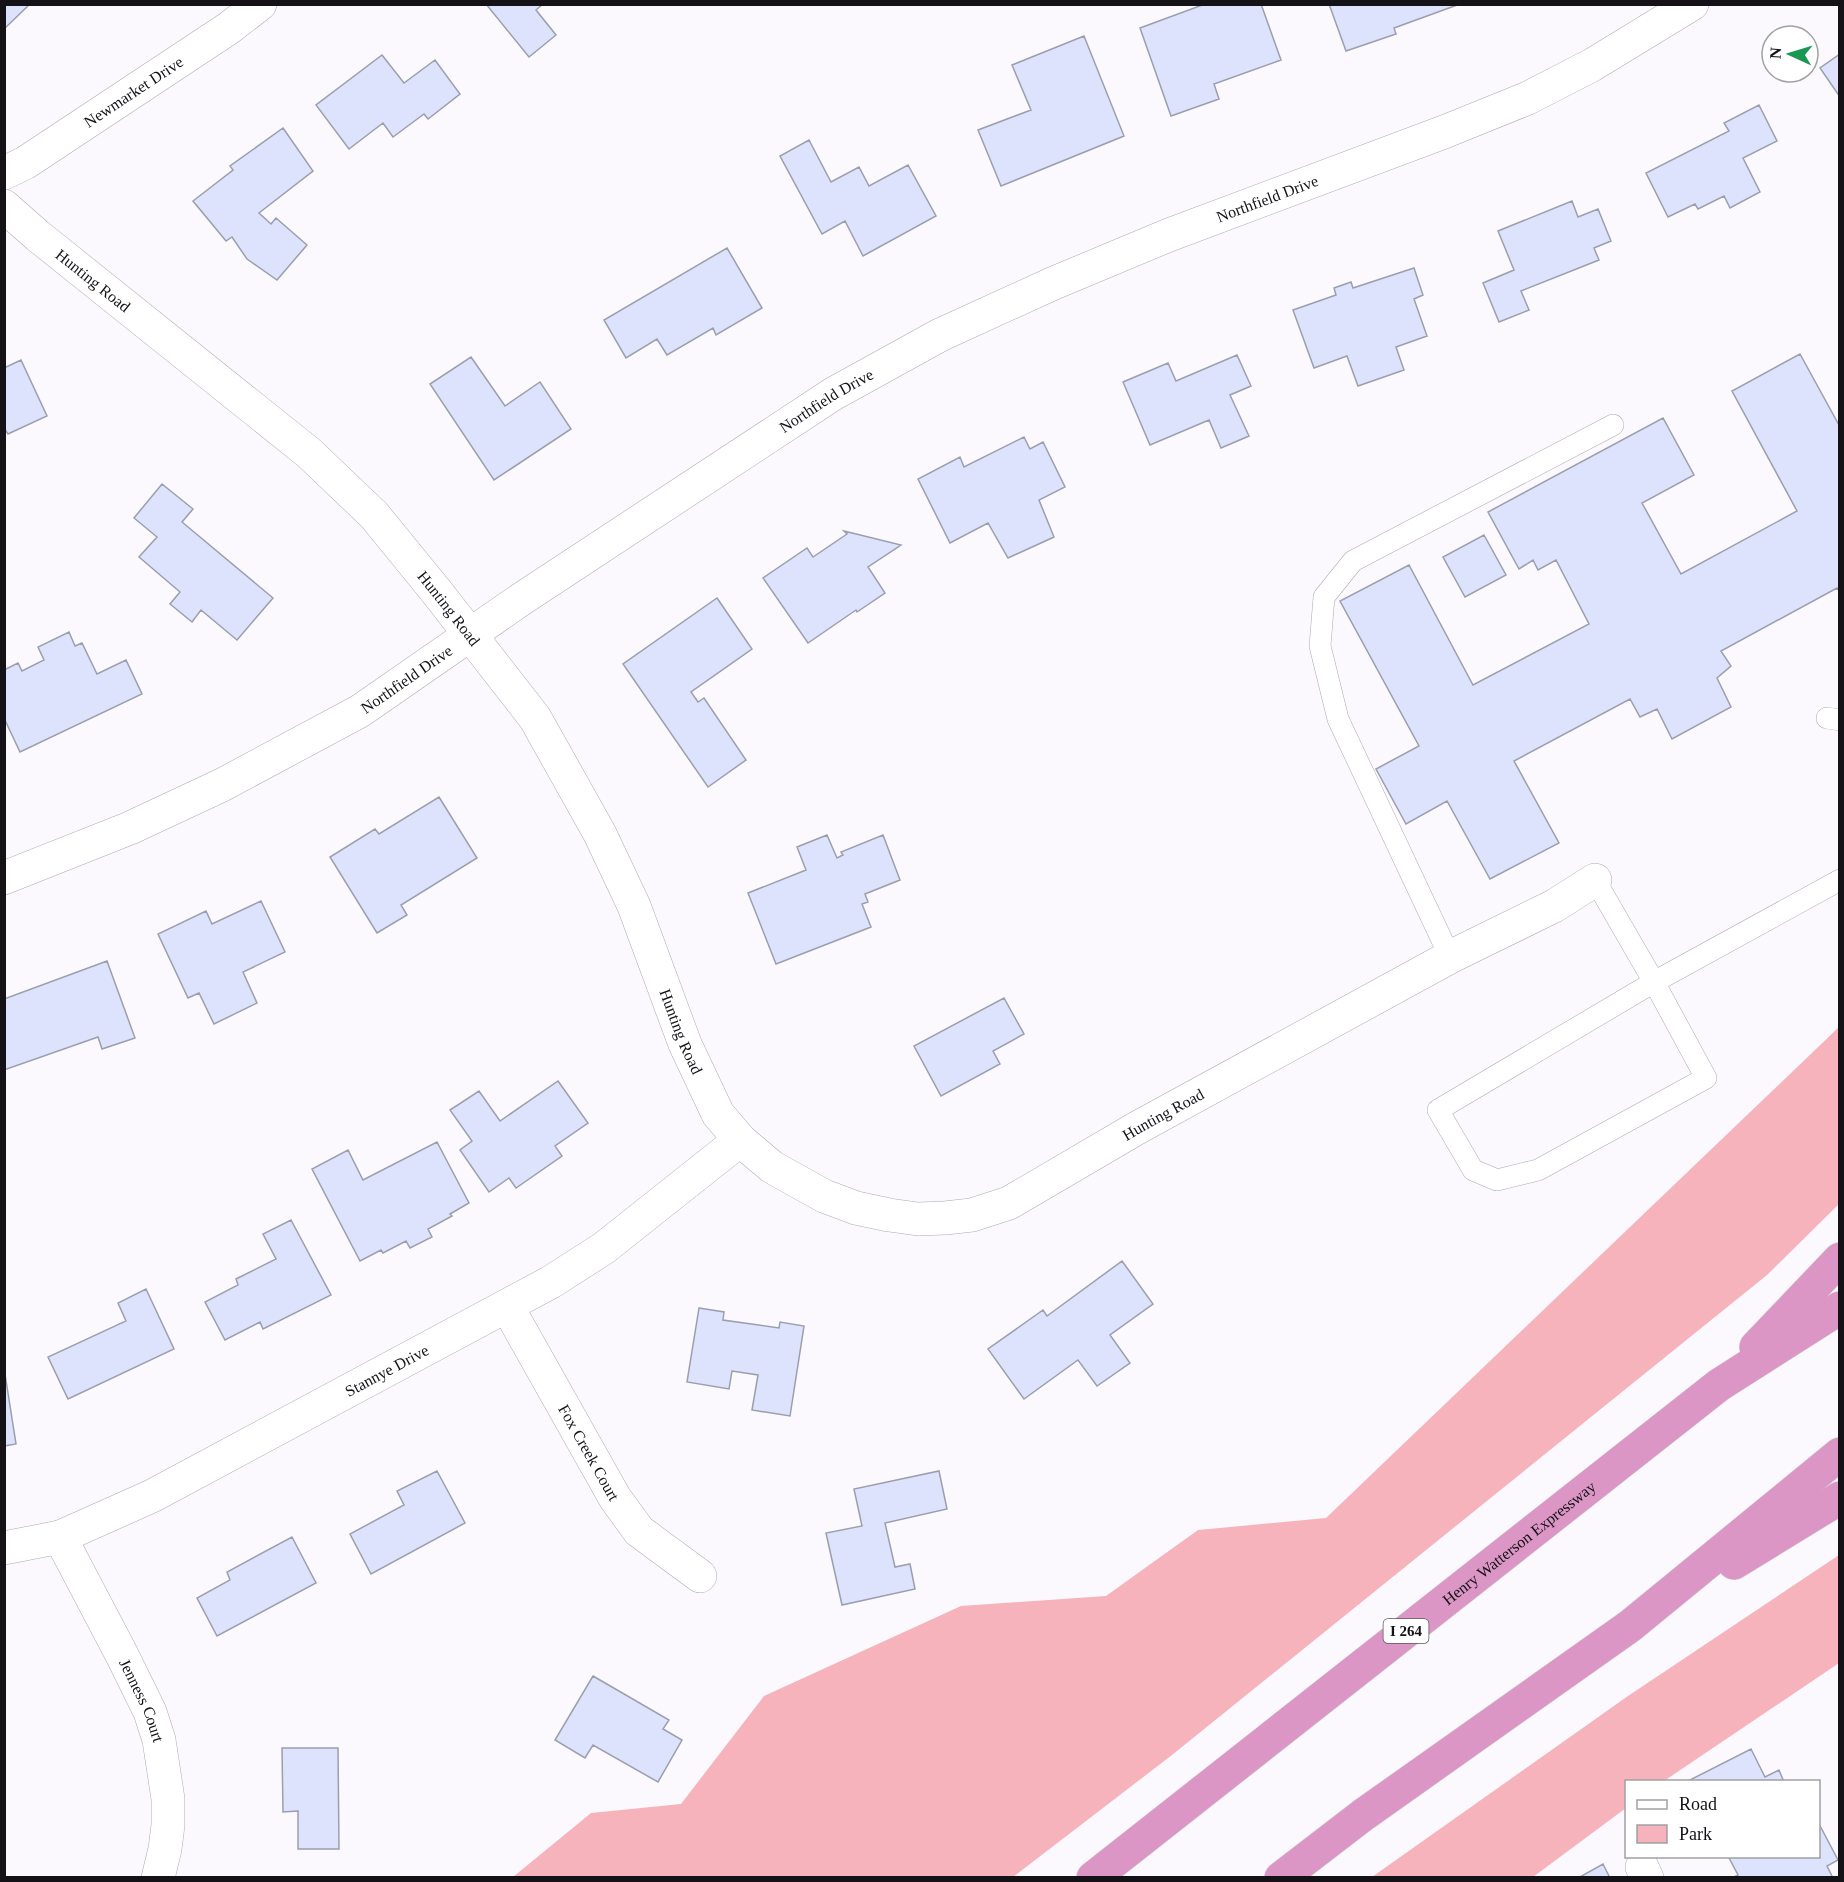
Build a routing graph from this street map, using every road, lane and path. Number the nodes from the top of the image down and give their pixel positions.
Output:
1 (260, 4) edge
2 (1692, 4) edge
3 (4, 173) edge
4 (4, 206) edge
5 (1613, 425) dead end
6 (470, 634) junction
7 (4, 878) edge
8 (1839, 879) edge
9 (1596, 880) joint
10 (1450, 957) junction
11 (1654, 982) junction
12 (740, 1140) junction
13 (1839, 1259) edge
14 (507, 1306) junction
15 (1839, 1308) edge
16 (1719, 1385) junction
17 (1839, 1454) edge
18 (1839, 1498) edge
19 (60, 1537) junction
20 (4, 1548) edge
21 (700, 1576) dead end
22 (1630, 1626) junction
23 (158, 1878) edge
24 (1093, 1878) edge
25 (1281, 1878) edge

1 - 3 street, Newmarket Drive
2 - 6 street, Northfield Drive
4 - 6 street, Hunting Road
5 - 10 lane
6 - 7 street, Northfield Drive
6 - 12 street, Hunting Road
8 - 11 lane
9 - 10 street, Hunting Road
9 - 11 lane
10 - 12 street, Hunting Road
11 - 11 lane
12 - 14 street, Stannye Drive
13 - 16 highway
14 - 19 street, Stannye Drive
14 - 21 street, Fox Creek Court
15 - 16 highway, Henry Watterson Expressway / I 264
16 - 24 highway, Henry Watterson Expressway / I 264
17 - 22 highway
18 - 22 highway
19 - 20 street, Stannye Drive
19 - 23 street, Jenness Court
22 - 25 highway

